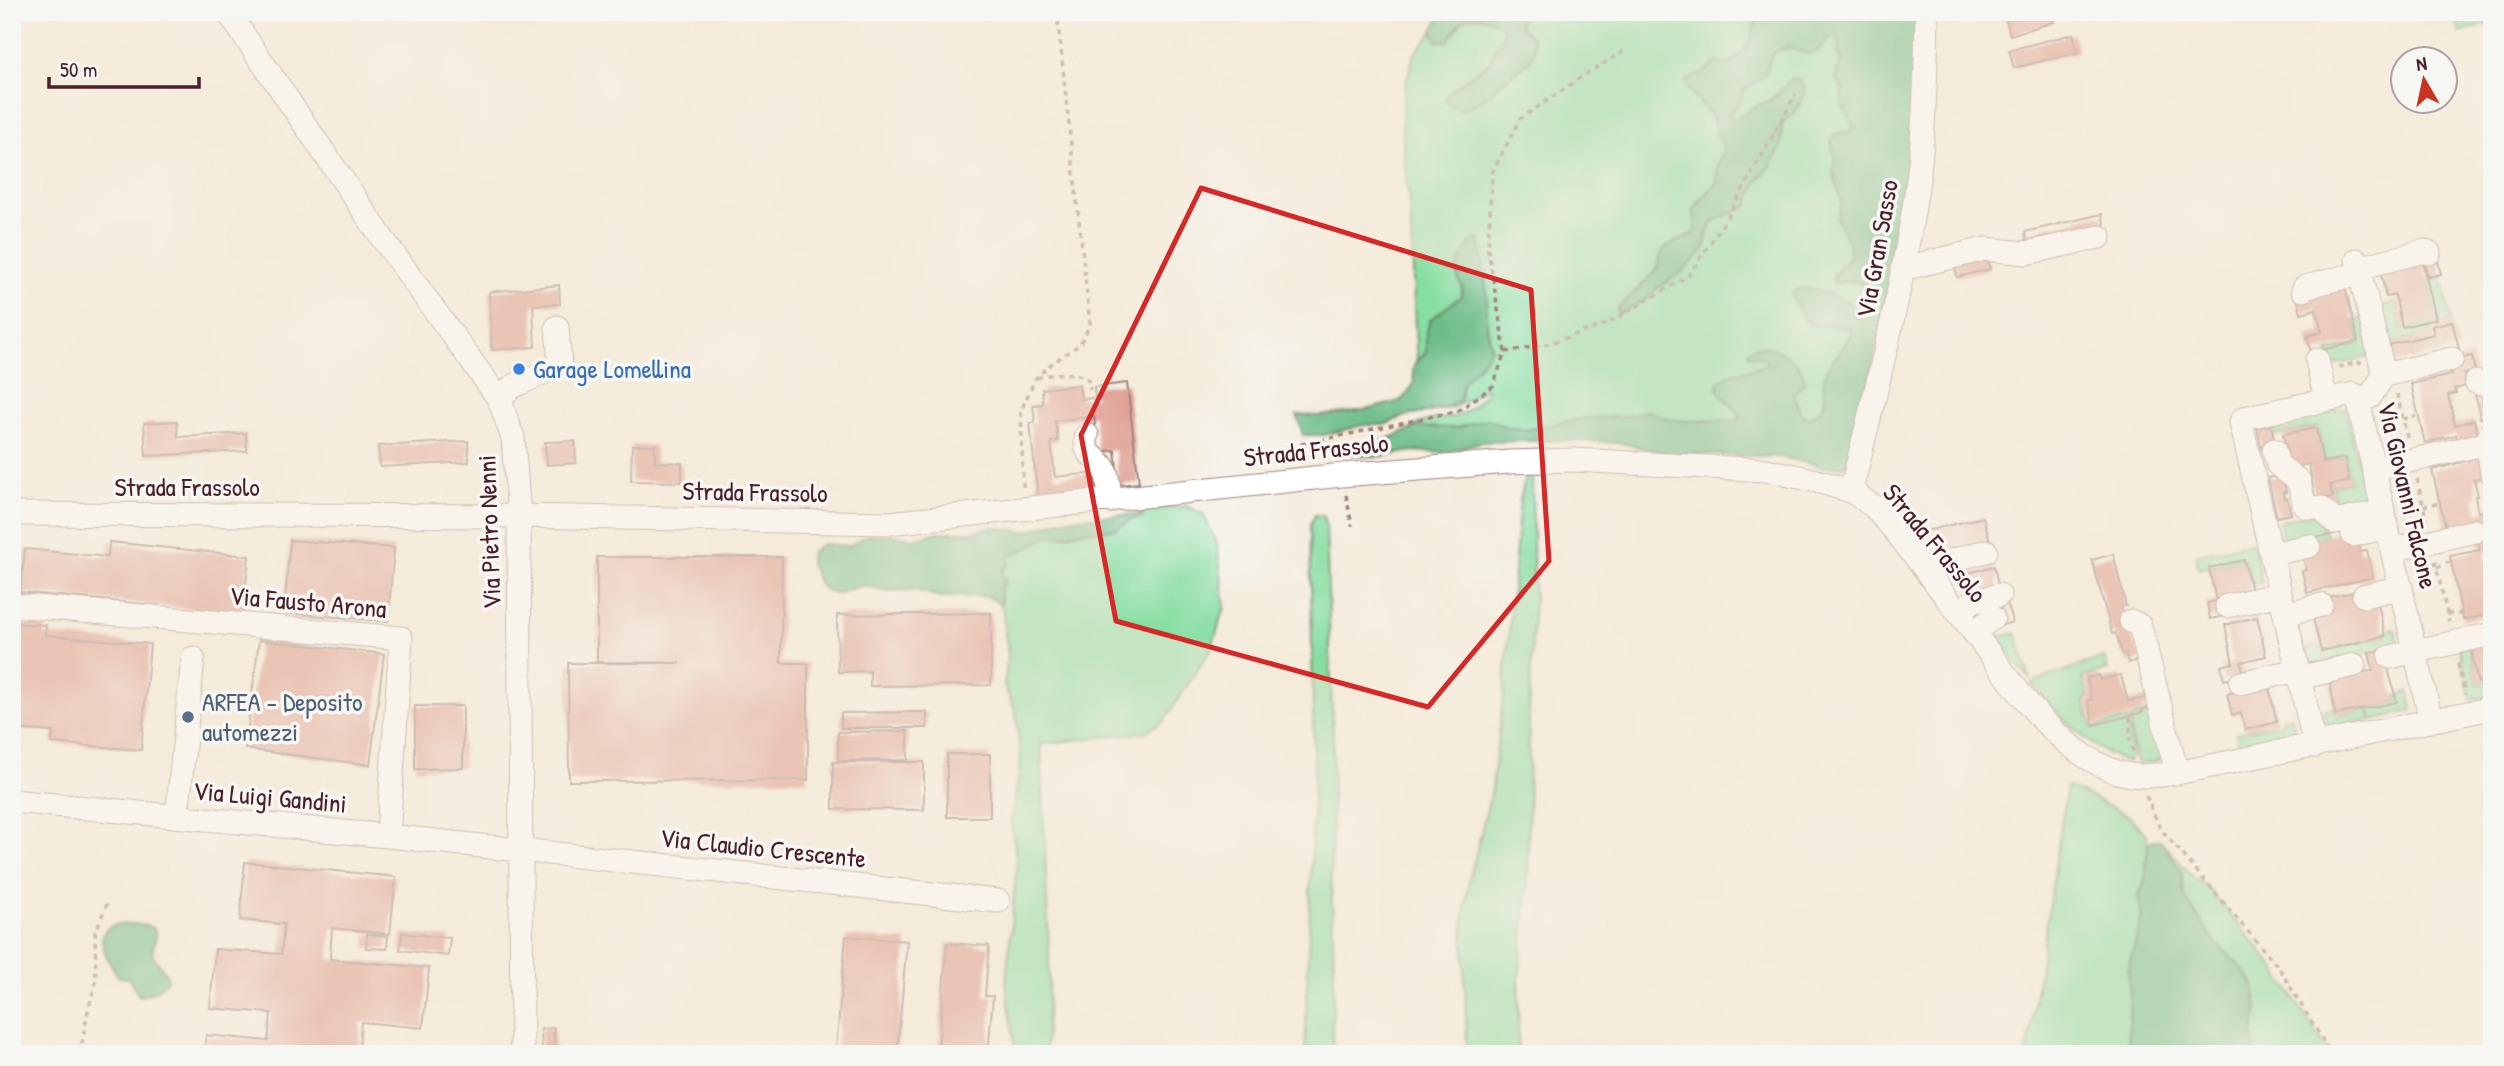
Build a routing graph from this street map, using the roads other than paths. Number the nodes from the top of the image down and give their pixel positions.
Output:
1 (228, 12) edge
2 (1927, 12) edge
3 (2101, 237) dead end
4 (2429, 253) dead end
5 (2358, 267) junction
6 (1902, 269) junction
7 (2303, 290) dead end
8 (557, 327) dead end
9 (2452, 359) dead end
10 (2317, 360) dead end
11 (2384, 375) junction
12 (499, 399) junction
13 (2326, 400) junction
14 (2358, 400) junction
15 (1087, 435) dead end
16 (2483, 438) edge
17 (2274, 450) dead end
18 (2374, 469) junction
19 (2492, 473) edge
20 (1851, 491) junction
21 (1110, 501) junction
22 (12, 514) edge
23 (519, 516) junction
24 (2385, 519) junction
25 (2353, 535) dead end
26 (2473, 539) dead end
27 (2309, 546) dead end
28 (1986, 551) dead end
29 (2271, 554) junction
30 (2394, 557) junction
31 (1928, 574) junction
32 (2401, 587) junction
33 (1999, 595) dead end
34 (2364, 596) dead end
35 (12, 604) edge
36 (2282, 604) junction
37 (2321, 605) dead end
38 (2227, 606) dead end
39 (1959, 613) junction
40 (1993, 618) dead end
41 (2132, 621) dead end
42 (2490, 627) edge
43 (1974, 632) junction
44 (2414, 644) junction
45 (2390, 657) dead end
46 (193, 658) dead end
47 (2354, 665) dead end
48 (2297, 669) junction
49 (2245, 676) dead end
50 (2492, 708) edge
51 (2431, 721) junction
52 (2315, 746) junction
53 (2177, 773) junction
54 (12, 801) edge
55 (177, 816) junction
56 (388, 836) junction
57 (522, 850) junction
58 (998, 901) dead end
59 (522, 1054) edge

1 - 12 street, Via Pietro Nenni
2 - 6 street, Via Gran Sasso
3 - 6 street
4 - 5 street
5 - 7 street
5 - 11 street
6 - 20 street, Via Gran Sasso
8 - 12 street
9 - 11 street
10 - 13 street
11 - 14 street
12 - 23 street, Via Pietro Nenni
13 - 14 street, Via Giovanni Falcone
13 - 29 street, Via Giovanni Falcone
14 - 18 street, Via Giovanni Falcone
15 - 21 street
16 - 18 street
16 - 19 street
17 - 24 street
18 - 24 street, Via Giovanni Falcone
20 - 21 street, Strada Frassolo
20 - 31 street, Strada Frassolo
21 - 23 street, Strada Frassolo
22 - 23 street, Strada Frassolo
23 - 57 street, Via Pietro Nenni
24 - 25 street
24 - 30 street, Via Giovanni Falcone
26 - 30 street
27 - 29 street
28 - 31 street
29 - 36 street, Via Giovanni Falcone
30 - 32 street, Via Giovanni Falcone
31 - 39 street, Strada Frassolo
32 - 34 street
32 - 44 street, Via Giovanni Falcone
33 - 39 street
35 - 56 street, Via Fausto Arona
36 - 37 street
36 - 38 street
36 - 48 street, Via Giovanni Falcone
39 - 43 street, Strada Frassolo
40 - 43 street
41 - 53 street
42 - 44 street
43 - 53 street, Strada Frassolo
44 - 45 street
44 - 51 street, Via Giovanni Falcone
46 - 55 street
47 - 48 street
48 - 49 street
48 - 52 street, Via Giovanni Falcone
50 - 51 street, Strada Frassolo
51 - 52 street, Strada Frassolo
52 - 53 street, Strada Frassolo
54 - 55 street, Via Luigi Gandini
55 - 56 street, Via Luigi Gandini
56 - 57 street, Via Luigi Gandini
57 - 58 street, Via Claudio Crescente
57 - 59 street, Via Pietro Nenni

